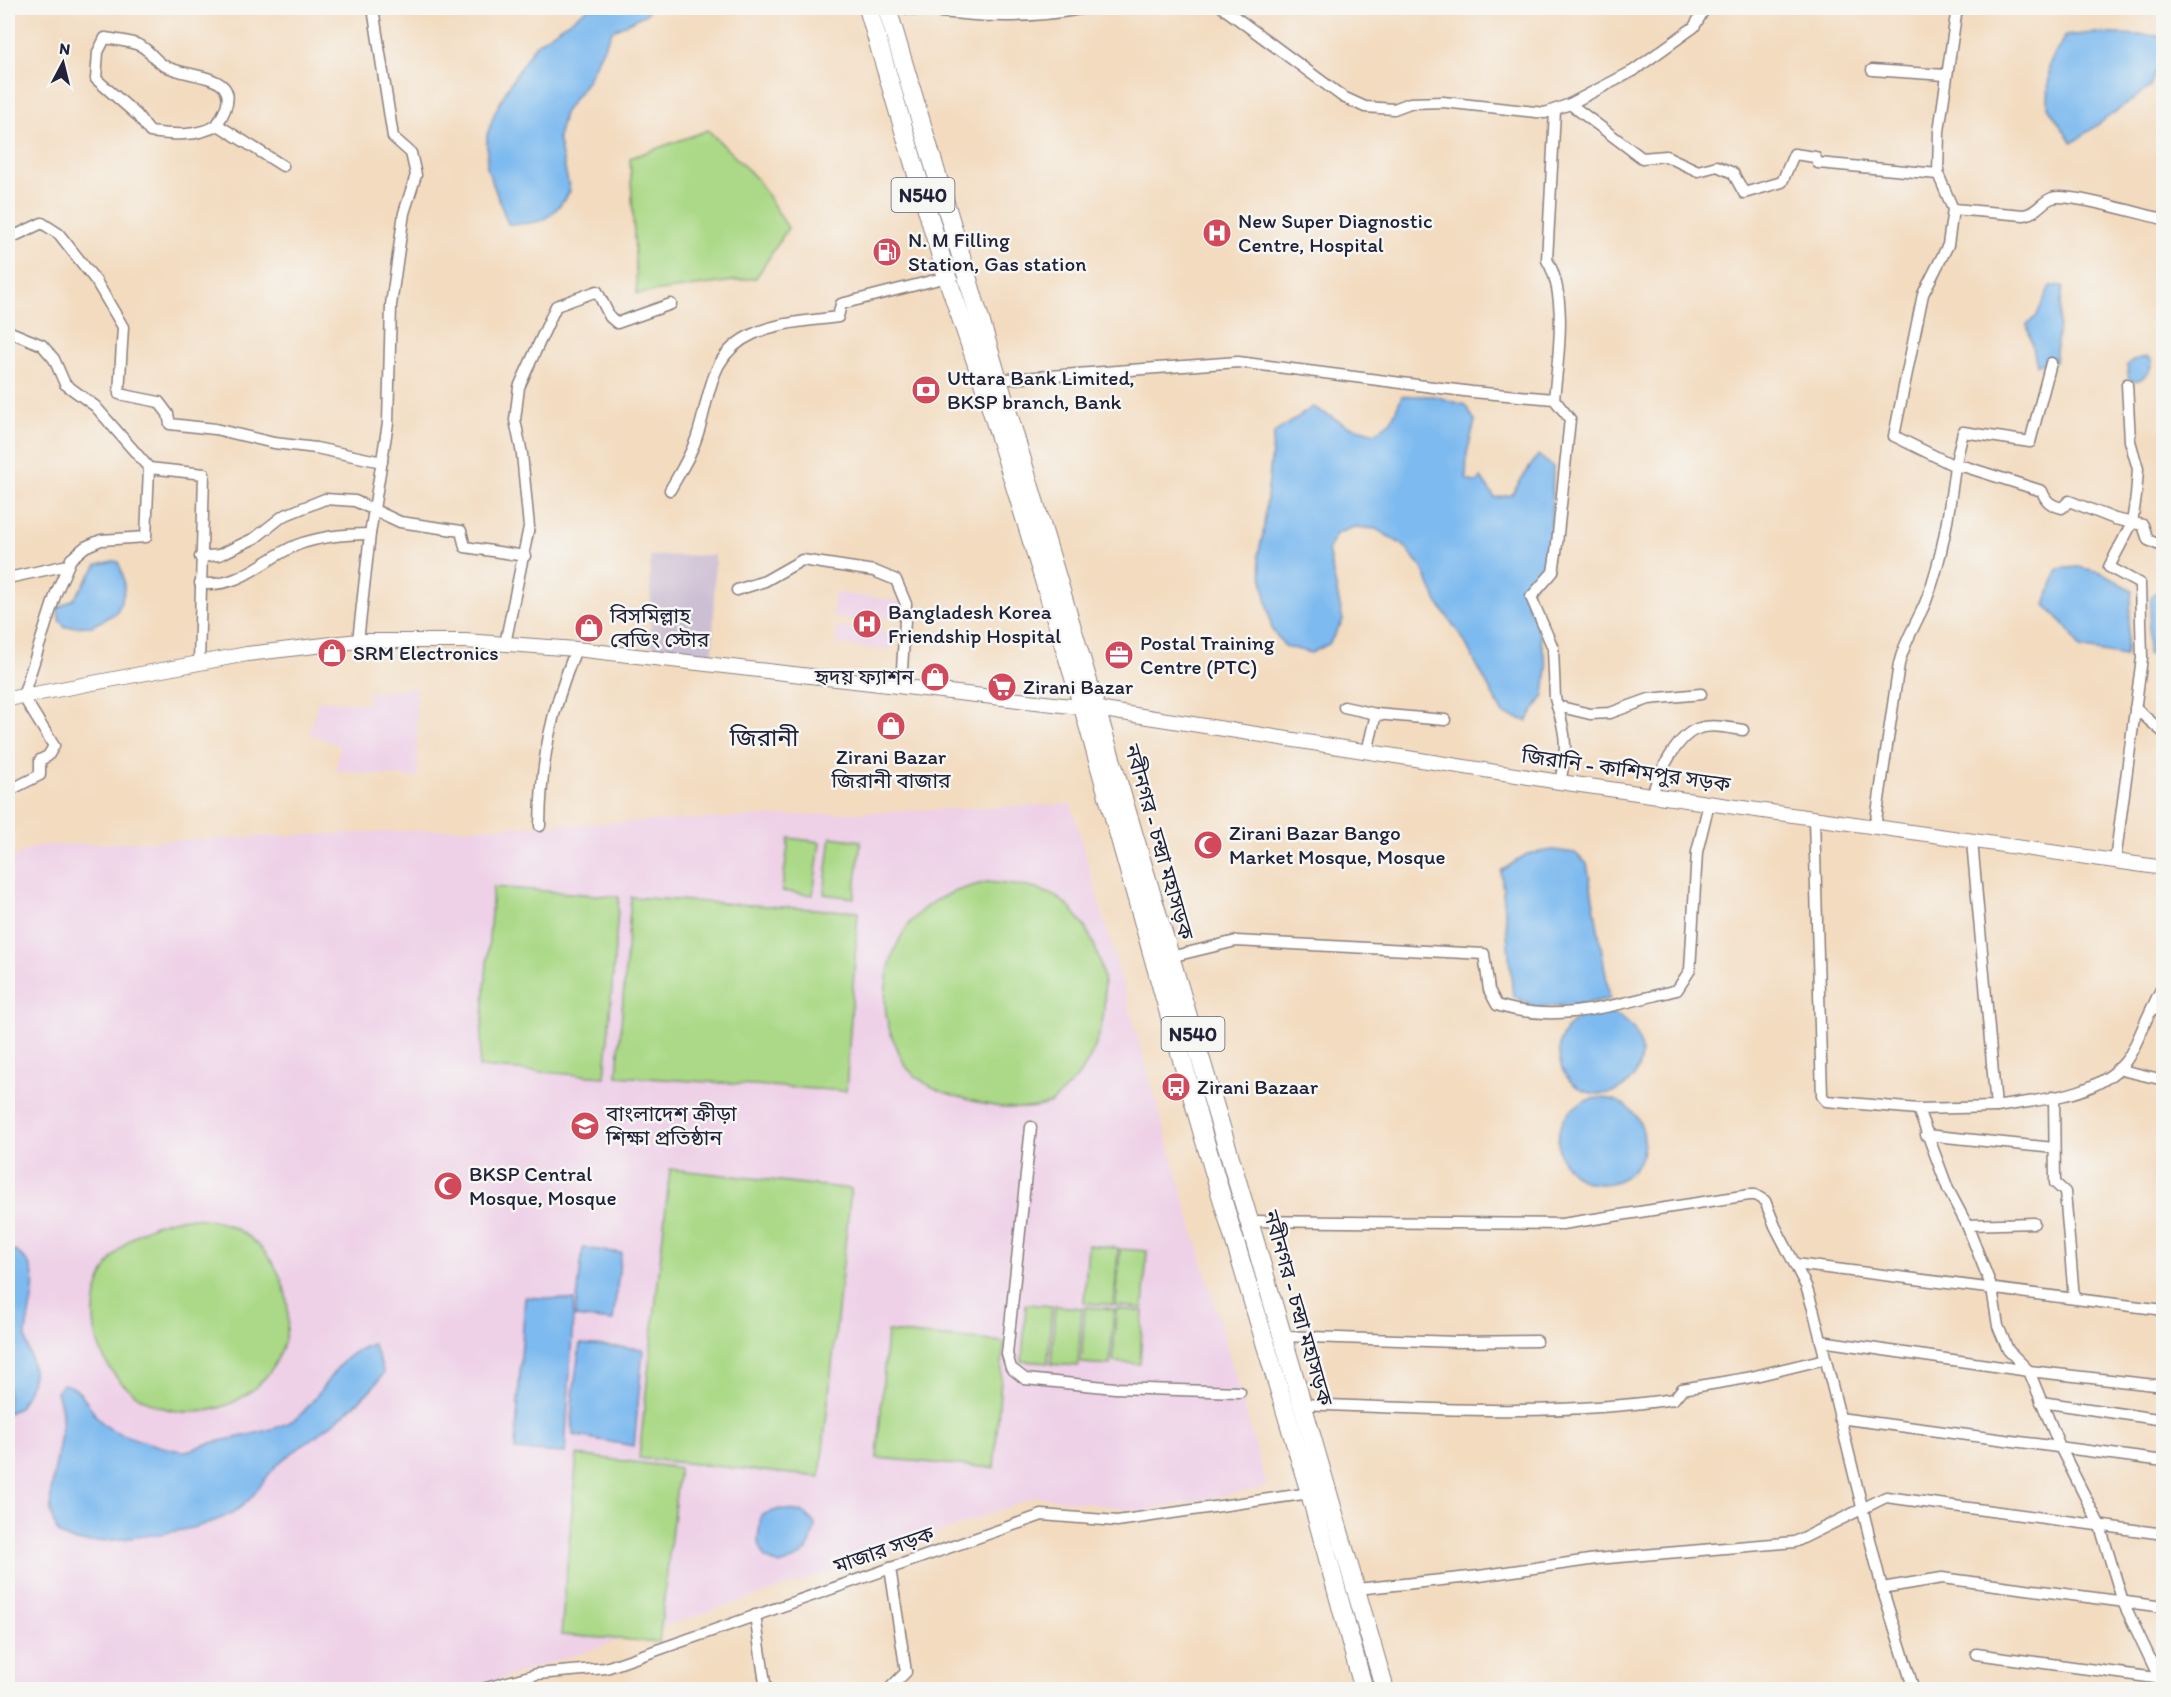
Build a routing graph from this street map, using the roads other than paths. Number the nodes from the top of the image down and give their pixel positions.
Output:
1 (373, 8) edge
2 (868, 8) edge
3 (887, 8) edge
4 (905, 8) edge
5 (1086, 8) edge
6 (1223, 8) edge
7 (1705, 8) edge
8 (1957, 8) edge
9 (1872, 70) dead end
10 (1945, 75) junction
11 (1570, 104) junction
12 (1555, 111) junction
13 (216, 126) junction
14 (283, 166) dead end
15 (1938, 174) junction
16 (1953, 209) junction
17 (2163, 219) edge
18 (8, 239) edge
19 (947, 277) junction
20 (671, 304) dead end
21 (8, 332) edge
22 (2051, 363) dead end
23 (989, 381) junction
24 (2127, 384) dead end
25 (1554, 399) junction
26 (382, 462) junction
27 (1954, 466) junction
28 (149, 468) junction
29 (670, 490) dead end
30 (374, 510) junction
31 (2132, 523) junction
32 (370, 534) junction
33 (2163, 547) edge
34 (525, 556) junction
35 (200, 557) junction
36 (68, 565) junction
37 (8, 579) edge
38 (200, 583) junction
39 (737, 590) dead end
40 (358, 641) junction
41 (505, 644) junction
42 (576, 649) junction
43 (199, 663) junction
44 (901, 686) junction
45 (1701, 694) dead end
46 (23, 696) junction
47 (8, 699) edge
48 (1557, 706) junction
49 (1344, 707) dead end
50 (1090, 708) junction
51 (2135, 708) junction
52 (1376, 714) junction
53 (1445, 720) dead end
54 (1743, 730) dead end
55 (2163, 733) edge
56 (1367, 752) junction
57 (1560, 782) junction
58 (8, 791) edge
59 (1652, 795) junction
60 (1709, 803) junction
61 (1814, 818) junction
62 (540, 826) dead end
63 (1875, 827) junction
64 (1972, 841) junction
65 (2115, 861) junction
66 (2163, 868) edge
67 (1170, 957) junction
68 (2163, 983) edge
69 (2152, 1008) junction
70 (2163, 1011) edge
71 (2117, 1069) junction
72 (2163, 1080) edge
73 (2054, 1096) junction
74 (1996, 1107) junction
75 (1918, 1108) junction
76 (1030, 1126) dead end
77 (1926, 1135) junction
78 (2055, 1149) junction
79 (1249, 1221) junction
80 (2034, 1223) dead end
81 (1967, 1225) junction
82 (1795, 1264) junction
83 (1992, 1288) junction
84 (2074, 1298) junction
85 (2163, 1310) edge
86 (1281, 1336) junction
87 (1537, 1341) dead end
88 (1821, 1341) junction
89 (1826, 1359) junction
90 (2029, 1371) junction
91 (2163, 1386) edge
92 (1240, 1392) dead end
93 (2041, 1402) junction
94 (1303, 1404) junction
95 (1839, 1418) junction
96 (2163, 1420) edge
97 (2060, 1447) junction
98 (2163, 1461) edge
99 (1310, 1493) junction
100 (1861, 1509) junction
101 (2100, 1526) junction
102 (2163, 1534) edge
103 (890, 1568) junction
104 (1882, 1588) junction
105 (1356, 1589) junction
106 (2123, 1602) junction
107 (2163, 1607) edge
108 (755, 1615) junction
109 (1976, 1654) dead end
110 (524, 1677) junction
111 (2162, 1682) edge
112 (479, 1689) edge
113 (524, 1689) edge
114 (766, 1689) edge
115 (888, 1689) edge
116 (1364, 1689) edge
117 (1385, 1689) edge
118 (1914, 1689) edge

1 - 26 street
2 - 19 highway, নবীনগর - চন্দ্রা মহাসড়ক / N540
3 - 23 highway, নবীনগর - চন্দ্রা মহাসড়ক / N540
4 - 5 street
6 - 12 street
7 - 11 street
8 - 10 street
9 - 10 street
10 - 15 street
11 - 12 street
11 - 15 street
12 - 25 street
13 - 13 street
13 - 14 street
15 - 16 street
16 - 17 street
16 - 27 street
18 - 26 street
19 - 23 highway, নবীনগর - চন্দ্রা মহাসড়ক / N540
19 - 29 street
20 - 34 street
21 - 28 street
22 - 27 street
23 - 25 street
23 - 50 highway, নবীনগর - চন্দ্রা মহাসড়ক / N540
24 - 31 street
25 - 48 street
26 - 30 street
27 - 31 street
27 - 63 street
28 - 35 street
28 - 36 street
30 - 32 street
30 - 34 street
30 - 35 street
31 - 33 street
31 - 51 street
32 - 38 street
32 - 40 street
34 - 41 street
35 - 38 street
36 - 37 street
36 - 46 street
38 - 43 street
39 - 44 street
40 - 41 street, জিরানি - কাশিমপুর সড়ক
40 - 43 street, জিরানি - কাশিমপুর সড়ক
41 - 42 street, জিরানি - কাশিমপুর সড়ক
42 - 44 street, জিরানি - কাশিমপুর সড়ক
42 - 62 street
43 - 46 street, জিরানি - কাশিমপুর সড়ক
44 - 50 street, জিরানি - কাশিমপুর সড়ক
45 - 48 street
46 - 47 street, জিরানি - কাশিমপুর সড়ক
46 - 58 street
48 - 57 street
49 - 52 street
50 - 56 street, জিরানি - কাশিমপুর সড়ক
50 - 67 highway, নবীনগর - চন্দ্রা মহাসড়ক / N540
50 - 99 highway, নবীনগর - চন্দ্রা মহাসড়ক / N540
51 - 55 street
51 - 65 street
52 - 53 street
52 - 56 street
54 - 59 street
56 - 57 street, জিরানি - কাশিমপুর সড়ক
57 - 59 street, জিরানি - কাশিমপুর সড়ক
59 - 60 street, জিরানি - কাশিমপুর সড়ক
60 - 61 street, জিরানি - কাশিমপুর সড়ক
60 - 67 street
61 - 63 street, জিরানি - কাশিমপুর সড়ক
61 - 75 street
63 - 64 street, জিরানি - কাশিমপুর সড়ক
64 - 65 street, জিরানি - কাশিমপুর সড়ক
64 - 74 street
65 - 66 street, জিরানি - কাশিমপুর সড়ক
67 - 79 highway, নবীনগর - চন্দ্রা মহাসড়ক / N540
68 - 69 street
69 - 70 street
69 - 71 street
71 - 72 street
71 - 73 street
73 - 74 street
73 - 78 street
74 - 75 street
75 - 77 street
76 - 92 street
77 - 78 street
77 - 81 street
78 - 84 street
79 - 82 street
79 - 86 highway, নবীনগর - চন্দ্রা মহাসড়ক / N540
80 - 81 street
81 - 83 street
82 - 83 street
82 - 88 street
83 - 84 street
83 - 90 street
84 - 85 street
86 - 87 street
86 - 94 highway, নবীনগর - চন্দ্রা মহাসড়ক / N540
88 - 89 street
88 - 90 street
89 - 94 street
89 - 95 street
90 - 91 street
90 - 93 street
93 - 96 street
93 - 97 street
94 - 105 highway, নবীনগর - চন্দ্রা মহাসড়ক / N540
95 - 97 street
95 - 100 street
97 - 98 street
97 - 101 street
99 - 103 street, মাজার সড়ক
99 - 116 highway, নবীনগর - চন্দ্রা মহাসড়ক / N540
100 - 101 street
100 - 104 street
100 - 105 street
101 - 102 street
101 - 106 street
103 - 108 street, মাজার সড়ক
103 - 115 street
104 - 106 street
104 - 118 street
105 - 117 highway, নবীনগর - চন্দ্রা মহাসড়ক / N540
106 - 107 street
106 - 111 street
108 - 110 street, মাজার সড়ক
108 - 114 street
109 - 111 street
110 - 112 street, মাজার সড়ক
110 - 113 street

